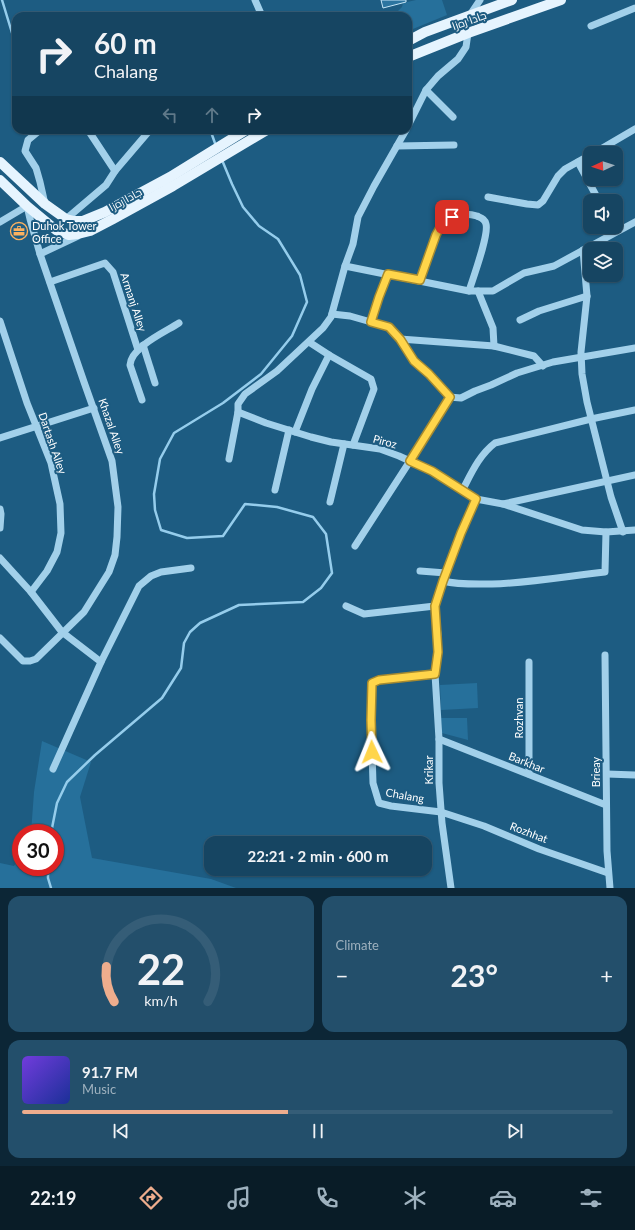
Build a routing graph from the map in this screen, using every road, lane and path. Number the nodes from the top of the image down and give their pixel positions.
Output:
1 (255, 0) edge
2 (480, 0) edge
3 (512, 0) edge
4 (561, 0) edge
5 (635, 8) edge
6 (260, 12) edge
7 (469, 16) junction
8 (591, 26) dead end
9 (468, 33) junction
10 (412, 39) edge
11 (412, 55) edge
12 (426, 90) junction
13 (453, 117) dead end
14 (412, 118) edge
15 (635, 130) edge
16 (35, 134) edge
17 (91, 134) edge
18 (147, 134) edge
19 (240, 134) edge
20 (261, 134) edge
21 (404, 134) edge
22 (454, 145) dead end
23 (397, 146) junction
24 (606, 146) edge
25 (583, 159) edge
26 (0, 162) edge
27 (578, 162) junction
28 (115, 172) junction
29 (0, 180) edge
30 (172, 182) junction
31 (595, 194) edge
32 (488, 197) dead end
33 (45, 204) junction
34 (28, 206) junction
35 (66, 219) junction
36 (0, 222) edge
37 (635, 222) edge
38 (623, 227) edge
39 (92, 230) junction
40 (608, 234) edge
41 (595, 242) edge
42 (583, 250) edge
43 (40, 254) junction
44 (345, 266) junction
45 (388, 274) junction
46 (420, 280) junction
47 (50, 282) junction
48 (586, 282) edge
49 (469, 291) junction
50 (478, 291) junction
51 (587, 296) junction
52 (332, 314) junction
53 (520, 320) dead end
54 (0, 321) edge
55 (371, 322) junction
56 (179, 323) dead end
57 (400, 339) junction
58 (309, 342) junction
59 (494, 346) junction
60 (140, 348) junction
61 (635, 348) edge
62 (329, 355) junction
63 (581, 357) junction
64 (543, 366) junction
65 (155, 383) dead end
66 (450, 397) junction
67 (142, 400) dead end
68 (94, 408) junction
69 (635, 410) edge
70 (238, 412) junction
71 (591, 419) junction
72 (36, 426) junction
73 (292, 431) junction
74 (0, 438) edge
75 (344, 444) junction
76 (353, 445) junction
77 (229, 459) dead end
78 (410, 461) junction
79 (635, 475) edge
80 (606, 481) junction
81 (275, 490) dead end
82 (462, 491) junction
83 (476, 499) junction
84 (330, 502) dead end
85 (503, 504) junction
86 (0, 509) edge
87 (0, 528) edge
88 (635, 530) edge
89 (606, 532) junction
90 (623, 532) junction
91 (355, 546) dead end
92 (0, 558) edge
93 (191, 568) dead end
94 (420, 571) dead end
95 (446, 572) junction
96 (443, 581) junction
97 (31, 592) junction
98 (346, 606) dead end
99 (435, 606) junction
100 (62, 632) junction
101 (0, 638) edge
102 (605, 656) dead end
103 (101, 662) junction
104 (528, 662) dead end
105 (435, 674) junction
106 (439, 739) junction
107 (53, 769) dead end
108 (529, 774) junction
109 (607, 774) junction
110 (635, 775) edge
111 (606, 805) junction
112 (442, 812) junction
113 (608, 873) junction
114 (452, 888) edge
115 (610, 888) edge

1 - 6 street
2 - 7 street
3 - 7 main road, جادا ره‌زا
4 - 9 main road, جادا ره‌زا
5 - 8 street
7 - 10 main road, جادا ره‌زا
9 - 11 main road, جادا ره‌زا
9 - 12 street
12 - 13 street
12 - 14 street
15 - 24 street
16 - 33 street
17 - 28 street
18 - 28 street
19 - 30 main road, جادا ره‌زا
20 - 30 main road, جادا ره‌زا
21 - 23 street
22 - 23 street
23 - 44 street
25 - 27 street
26 - 33 main road
27 - 31 street
27 - 32 street
28 - 35 street
29 - 34 main road, جادا ره‌زا
30 - 35 main road, جادا ره‌زا
30 - 39 main road, جادا ره‌زا
33 - 35 main road
34 - 36 street
34 - 39 main road, جادا ره‌زا
34 - 43 street, Khazal Alley
37 - 38 street
39 - 43 street
40 - 41 street
42 - 50 street
43 - 47 street, Khazal Alley
44 - 45 street
44 - 52 street
45 - 46 street
45 - 55 street
46 - 49 street
46 - 49 street
47 - 60 street, Armanj Alley
47 - 68 street, Khazal Alley
48 - 51 street
49 - 50 street
50 - 59 street
51 - 53 street
51 - 63 street
52 - 55 street
52 - 58 street
54 - 72 street, Dartash Alley
55 - 57 street
56 - 60 street
57 - 59 street
57 - 66 street
58 - 62 street
58 - 70 street
59 - 64 street
60 - 65 street, Armanj Alley
60 - 67 street
61 - 63 street
62 - 73 street
62 - 76 street
63 - 64 street
63 - 71 street
64 - 66 street
66 - 78 street
68 - 72 street
68 - 100 street, Khazal Alley
69 - 71 street
70 - 73 street, Piroz
70 - 77 street
71 - 80 street
71 - 82 street
72 - 74 street
72 - 97 street, Dartash Alley
73 - 75 street, Piroz
73 - 81 street
75 - 76 street, Piroz
75 - 84 street
76 - 78 street, Piroz
78 - 82 street, Piroz
78 - 91 street
79 - 80 street
80 - 85 street
80 - 90 street
82 - 83 street, Piroz
83 - 85 street, Piroz
83 - 95 street
85 - 89 street, Piroz
86 - 87 street
88 - 90 street, Piroz
89 - 90 street, Piroz
89 - 96 street
92 - 97 street
93 - 103 street
94 - 95 street
95 - 96 street
96 - 99 street
97 - 100 street
98 - 99 street
99 - 105 street, Krikar
100 - 101 street, Khazal Alley
100 - 103 street
102 - 109 street, Brieay
103 - 107 street
104 - 108 street, Rozhvan
105 - 106 street, Krikar
105 - 112 street, Chalang
106 - 108 street, Barkhar
106 - 112 street, Krikar
108 - 111 street, Barkhar
109 - 110 street
109 - 111 street, Brieay
111 - 113 street, Brieay
112 - 113 street, Rozhhat
112 - 114 street, Krikar
113 - 115 street, Brieay

